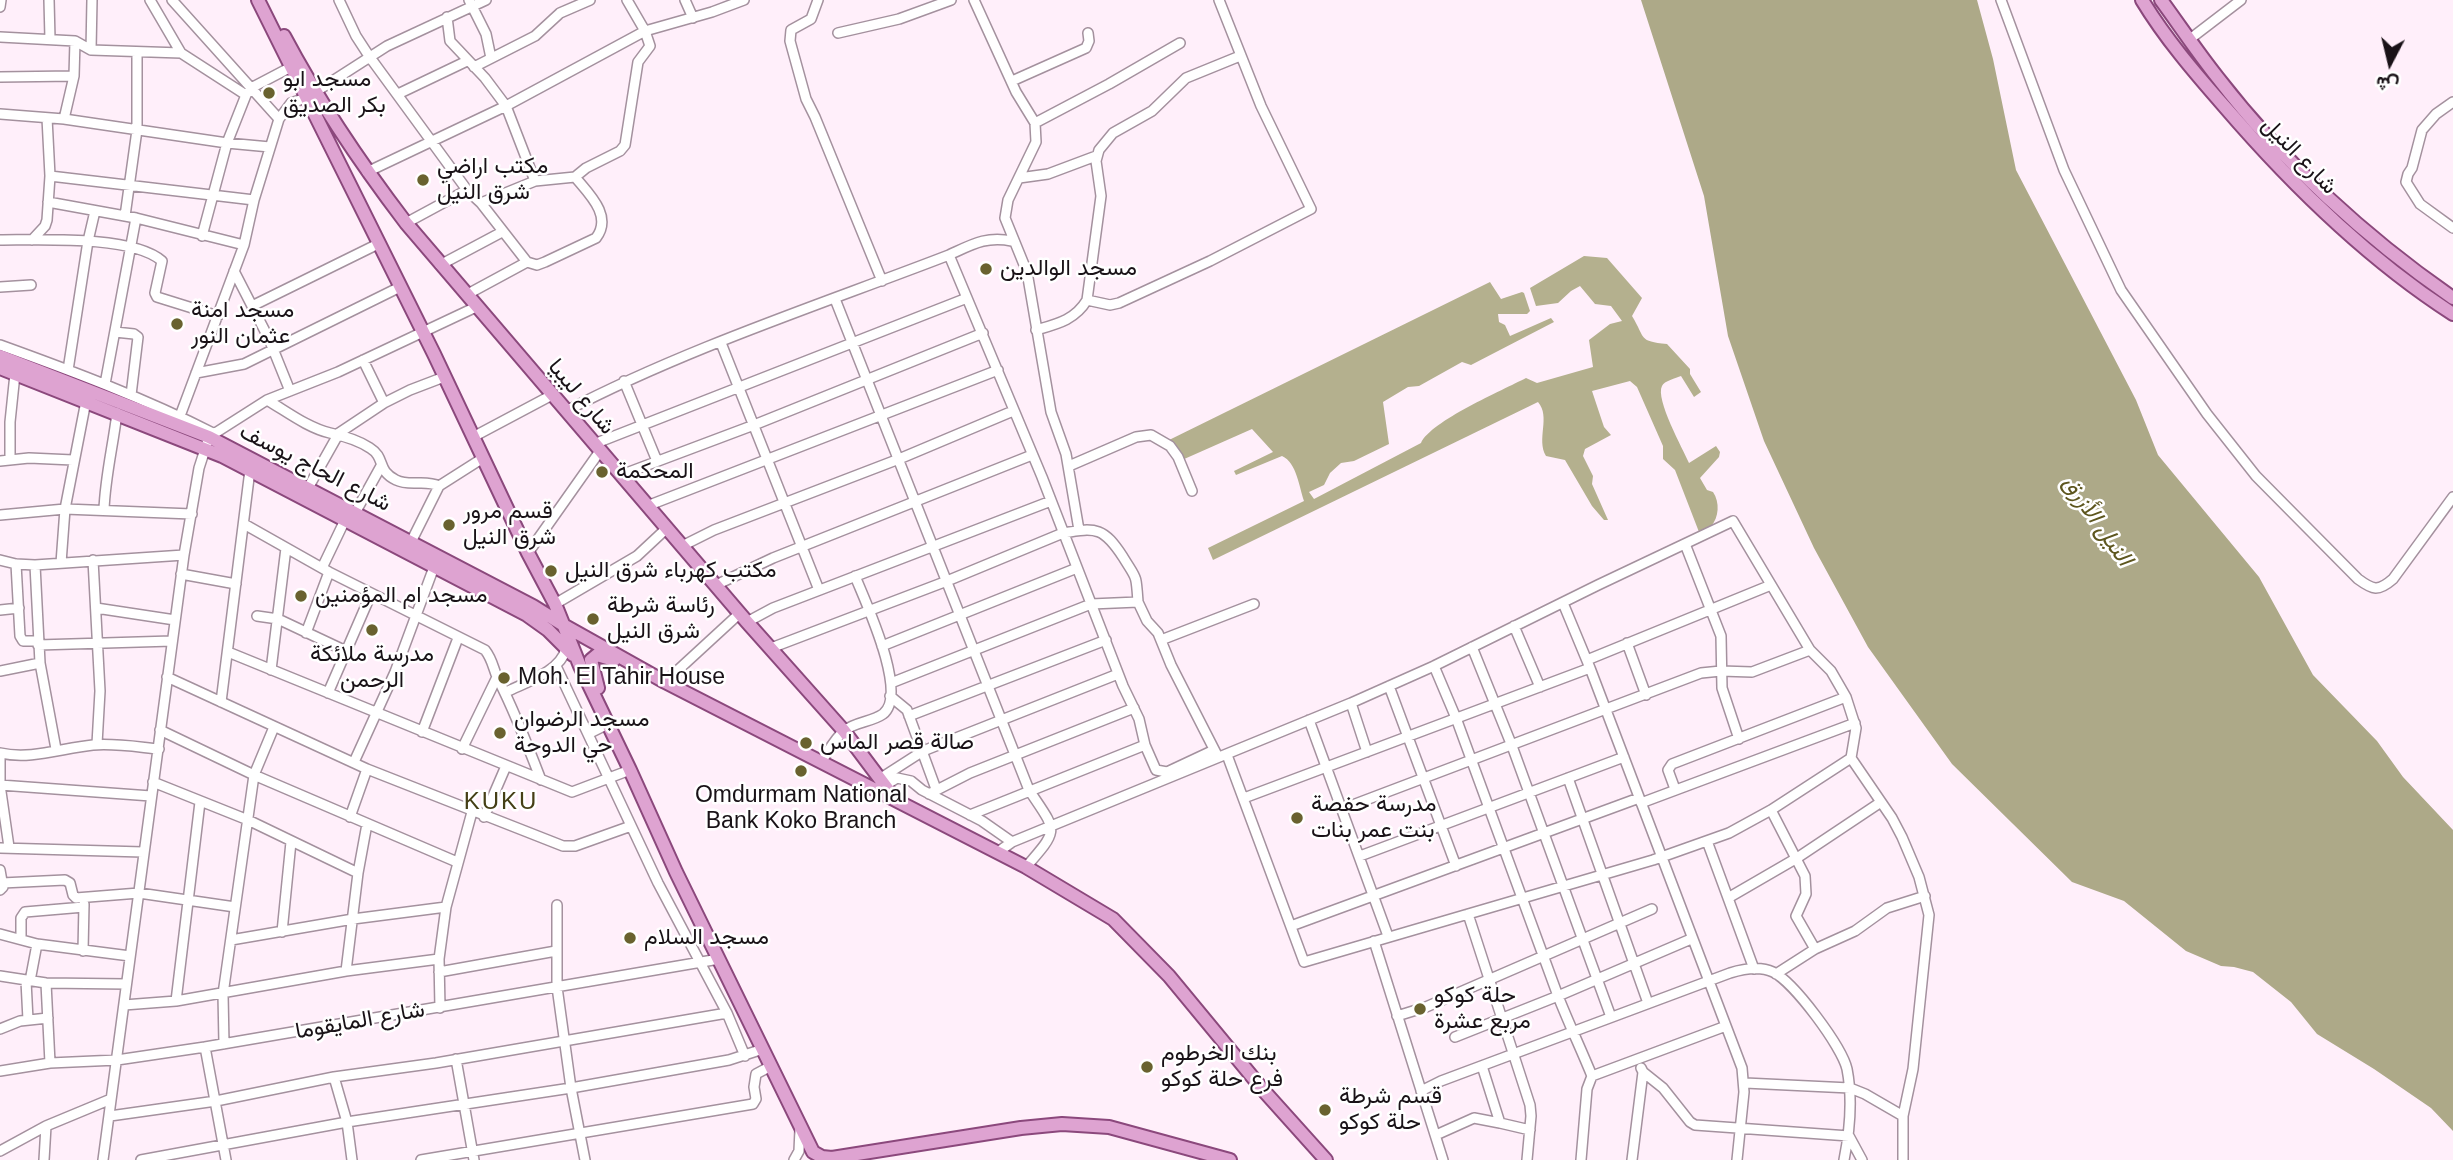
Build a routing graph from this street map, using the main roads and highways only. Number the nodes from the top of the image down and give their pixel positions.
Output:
1 (258, 0) edge
2 (266, 0) edge
3 (2161, 0) edge
4 (2144, 1) edge
5 (311, 95) junction
6 (2453, 298) edge
7 (2453, 314) edge
8 (0, 356) edge
9 (0, 369) edge
10 (209, 440) junction
11 (350, 517) junction
12 (565, 626) junction
13 (571, 653) junction
14 (644, 670) junction
15 (606, 720) junction
16 (895, 799) junction
17 (1305, 1138) junction
18 (826, 1159) edge
19 (1230, 1160) edge
20 (1314, 1160) edge
21 (1326, 1160) edge

1 - 5 main road, شارع ليبيا
2 - 5 main road, شارع ليبيا
3 - 6 main road, شارع النيل
4 - 7 main road, شارع النيل
5 - 12 main road, شارع ليبيا
5 - 16 main road, شارع ليبيا
8 - 10 main road, شارع الحاج يوسف
9 - 10 main road, شارع الحاج يوسف
10 - 11 main road, شارع الحاج يوسف
10 - 11 main road, شارع الحاج يوسف
11 - 12 main road, شارع الحاج يوسف
11 - 13 main road, شارع الحاج يوسف
12 - 13 main road, شارع ليبيا
12 - 14 main road, شارع الحاج يوسف
13 - 15 main road
14 - 15 main road
14 - 16 main road
15 - 18 main road
16 - 17 main road
17 - 20 main road
17 - 21 main road
18 - 19 main road

